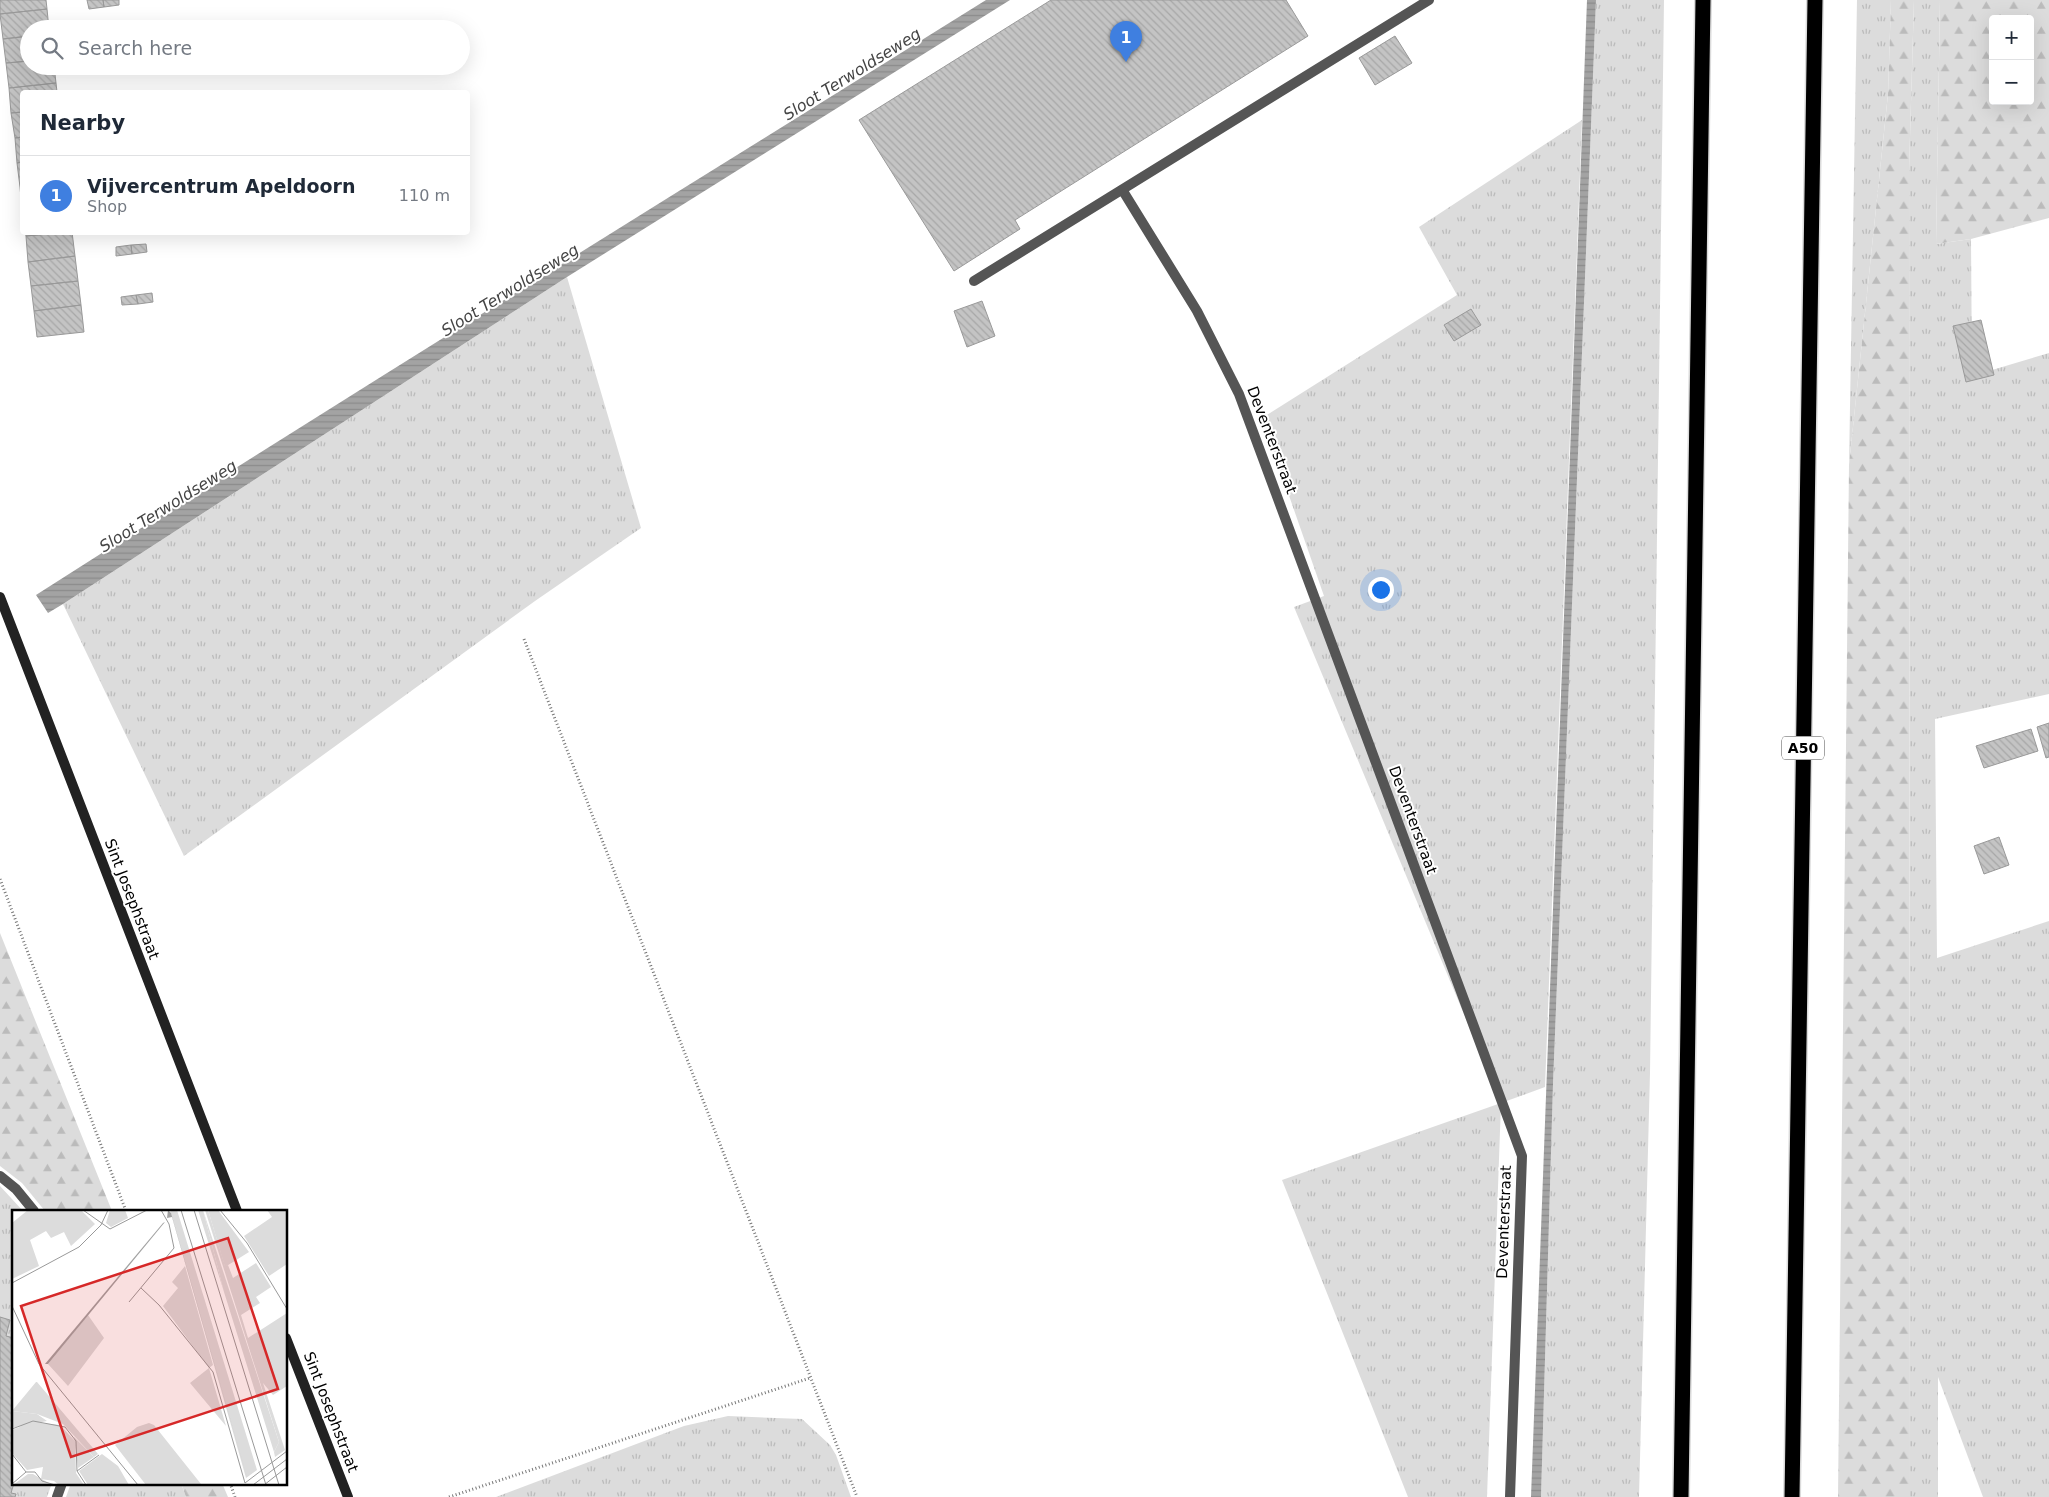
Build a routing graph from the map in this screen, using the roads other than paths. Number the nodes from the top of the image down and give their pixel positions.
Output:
1 (1429, 0) edge
2 (1703, 0) edge
3 (1815, 0) edge
4 (1123, 191) junction
5 (974, 281) dead end
6 (0, 597) edge
7 (0, 1176) edge
8 (33, 1210) edge
9 (237, 1210) edge
10 (288, 1343) edge
11 (62, 1484) edge
12 (57, 1497) edge
13 (348, 1497) edge
14 (1510, 1497) edge
15 (1681, 1497) edge
16 (1792, 1497) edge

1 - 4 lane
2 - 15 highway
3 - 16 highway, A50
4 - 5 lane
4 - 14 lane, Deventerstraat
6 - 9 street, Sint Josephstraat
7 - 8 lane
10 - 13 street, Sint Josephstraat
11 - 12 lane

